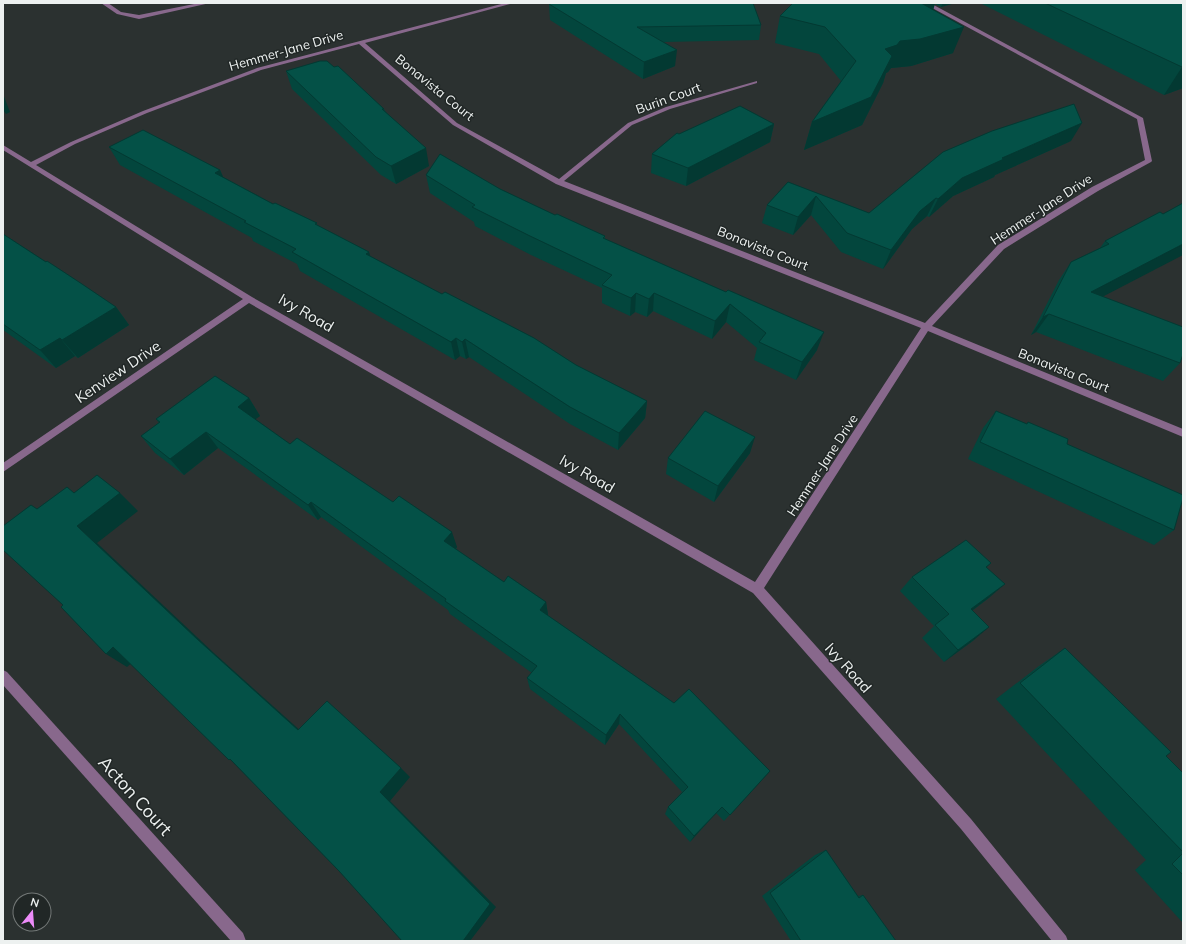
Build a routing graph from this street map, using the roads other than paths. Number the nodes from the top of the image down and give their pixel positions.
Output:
1 (104, 3) edge
2 (207, 3) edge
3 (511, 3) edge
4 (926, 3) edge
5 (360, 42) junction
6 (755, 82) dead end
7 (3, 147) edge
8 (32, 164) junction
9 (559, 182) junction
10 (249, 299) junction
11 (926, 327) junction
12 (1183, 433) edge
13 (3, 468) edge
14 (757, 590) junction
15 (3, 676) edge
16 (238, 941) edge
17 (1061, 941) edge

1 - 2 street
3 - 5 street, Hemmer-Jane Drive
4 - 11 street, Hemmer-Jane Drive
5 - 8 street, Hemmer-Jane Drive
5 - 9 street, Bonavista Court
6 - 9 street, Burin Court
7 - 8 street, Ivy Road
8 - 10 street, Ivy Road
9 - 11 street, Bonavista Court
10 - 13 street, Kenview Drive
10 - 14 street, Ivy Road
11 - 12 street, Bonavista Court
11 - 14 street, Hemmer-Jane Drive
14 - 17 street, Ivy Road
15 - 16 street, Acton Court

